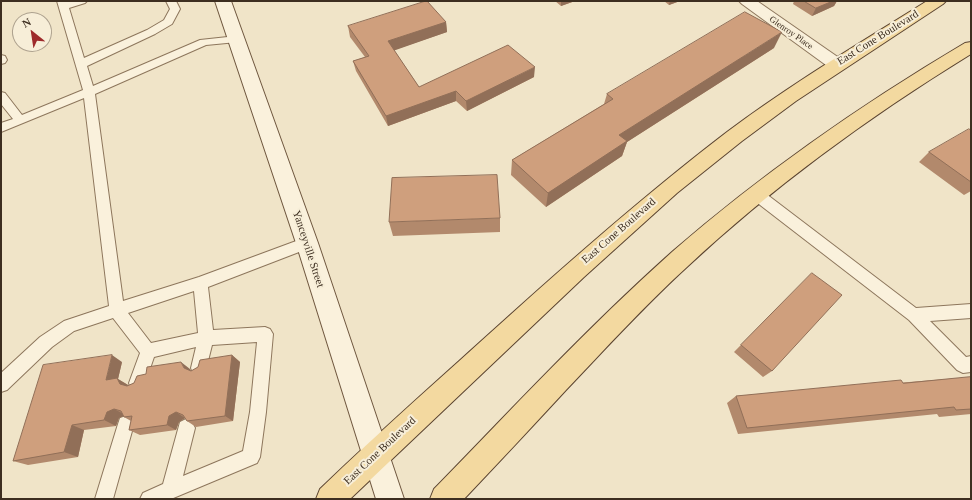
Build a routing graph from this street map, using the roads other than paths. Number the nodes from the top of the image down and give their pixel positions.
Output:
1 (82, 1) edge
2 (171, 1) edge
3 (223, 1) edge
4 (747, 1) edge
5 (938, 1) edge
6 (63, 3) edge
7 (237, 39) junction
8 (971, 46) edge
9 (1, 58) edge
10 (1, 61) edge
11 (81, 64) junction
12 (836, 64) junction
13 (89, 92) junction
14 (1, 96) edge
15 (20, 120) junction
16 (1, 128) edge
17 (756, 194) junction
18 (307, 243) junction
19 (200, 283) junction
20 (117, 311) junction
21 (971, 311) edge
22 (914, 315) junction
23 (206, 338) junction
24 (148, 351) junction
25 (971, 364) edge
26 (199, 368) edge
27 (137, 383) edge
28 (1, 384) edge
29 (126, 424) edge
30 (186, 428) edge
31 (375, 455) junction
32 (171, 490) junction
33 (104, 499) edge
34 (150, 499) edge
35 (330, 499) edge
36 (390, 499) edge
37 (444, 499) edge

1 - 6 lane
2 - 11 lane
3 - 7 main road, Yanceyville Street
4 - 12 main road, Glenroy Place
5 - 12 main road, East Cone Boulevard
6 - 11 lane
7 - 13 lane
7 - 18 main road, Yanceyville Street
8 - 17 main road
9 - 10 lane
11 - 13 lane
12 - 31 main road, East Cone Boulevard
13 - 15 lane
13 - 20 lane
14 - 15 lane
15 - 16 lane
17 - 22 lane
17 - 37 main road
18 - 19 lane
18 - 31 main road, Yanceyville Street
19 - 20 lane
19 - 23 lane
20 - 24 lane
20 - 28 lane
21 - 22 lane
22 - 25 lane
23 - 24 lane
23 - 26 lane
23 - 32 lane
24 - 27 lane
29 - 33 lane
30 - 32 lane
31 - 35 main road, East Cone Boulevard
31 - 36 main road, Yanceyville Street
32 - 34 lane

